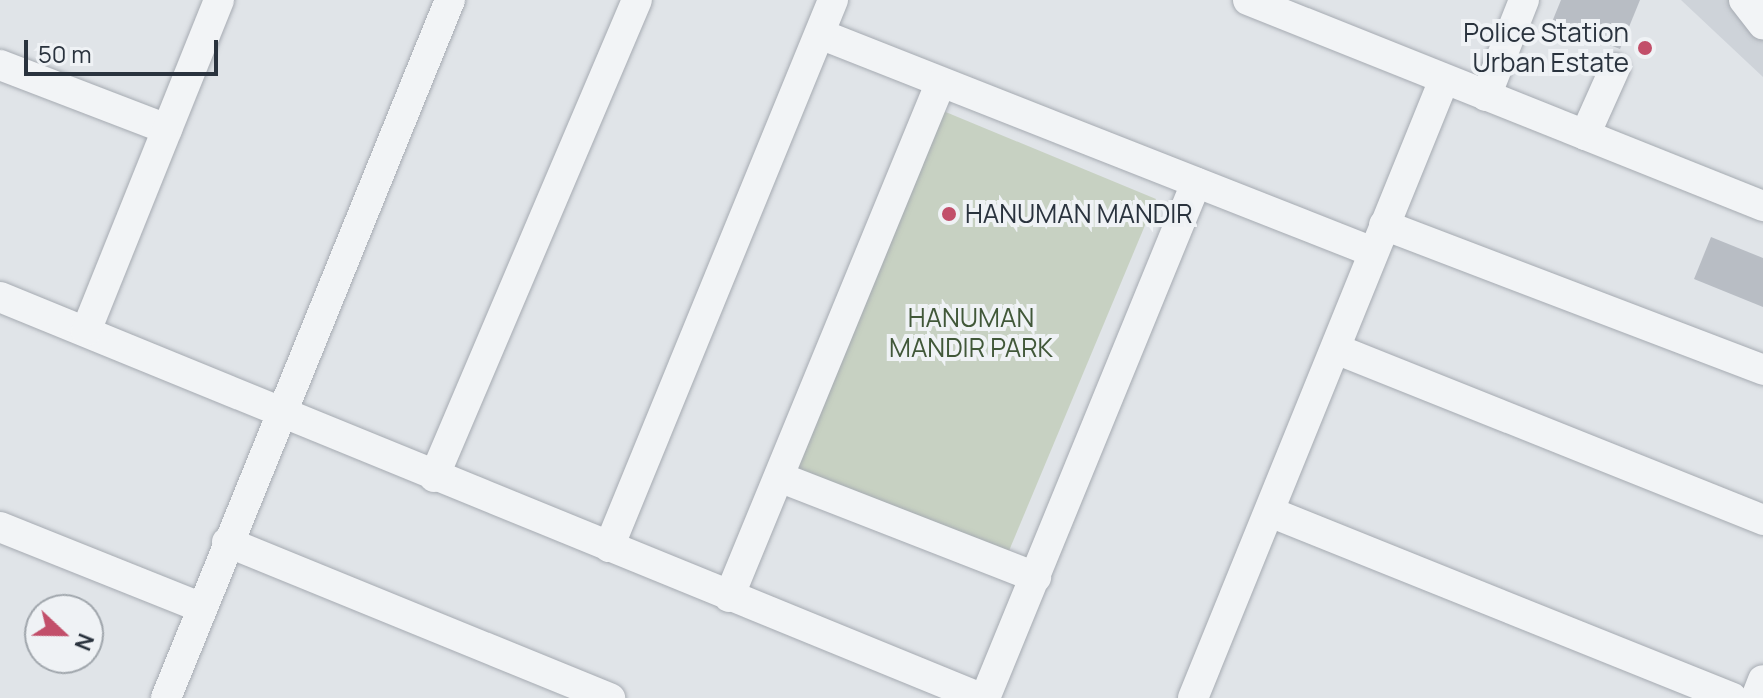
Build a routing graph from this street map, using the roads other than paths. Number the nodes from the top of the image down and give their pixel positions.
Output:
1 (219, 0) edge
2 (450, 0) edge
3 (637, 0) edge
4 (833, 0) edge
5 (1248, 0) edge
6 (1524, 0) edge
7 (1744, 0) edge
8 (1763, 24) edge
9 (820, 34) junction
10 (0, 65) edge
11 (1615, 68) dead end
12 (1444, 80) junction
13 (940, 84) junction
14 (1486, 96) junction
15 (167, 129) junction
16 (1585, 135) junction
17 (1196, 183) junction
18 (1763, 206) edge
19 (1378, 238) junction
20 (0, 297) edge
21 (86, 331) junction
22 (1336, 349) junction
23 (1763, 370) edge
24 (280, 412) junction
25 (434, 477) junction
26 (779, 477) junction
27 (1270, 512) junction
28 (1763, 520) edge
29 (0, 527) edge
30 (227, 542) junction
31 (609, 547) junction
32 (1036, 577) junction
33 (729, 597) junction
34 (200, 607) junction
35 (1763, 680) edge
36 (166, 698) edge
37 (610, 698) edge
38 (983, 698) edge
39 (1193, 698) edge
40 (1732, 698) edge
41 (1756, 698) edge

1 - 15 street
2 - 24 street
3 - 25 street
4 - 9 street
5 - 12 street
6 - 14 street
7 - 8 street
9 - 13 street
9 - 31 street
10 - 15 street
11 - 16 street
12 - 14 street
12 - 19 street
13 - 17 street
13 - 26 street
14 - 16 street
15 - 21 street
16 - 18 street
17 - 19 street
17 - 32 street
19 - 22 street
19 - 23 street
20 - 21 street
21 - 24 street
22 - 27 street
22 - 28 street
24 - 25 street
24 - 30 street
25 - 31 street
26 - 32 street
26 - 33 street
27 - 39 street
27 - 40 street
29 - 34 street
30 - 34 street
30 - 37 street
31 - 33 street
32 - 38 street
33 - 38 street
34 - 36 street
35 - 41 street

